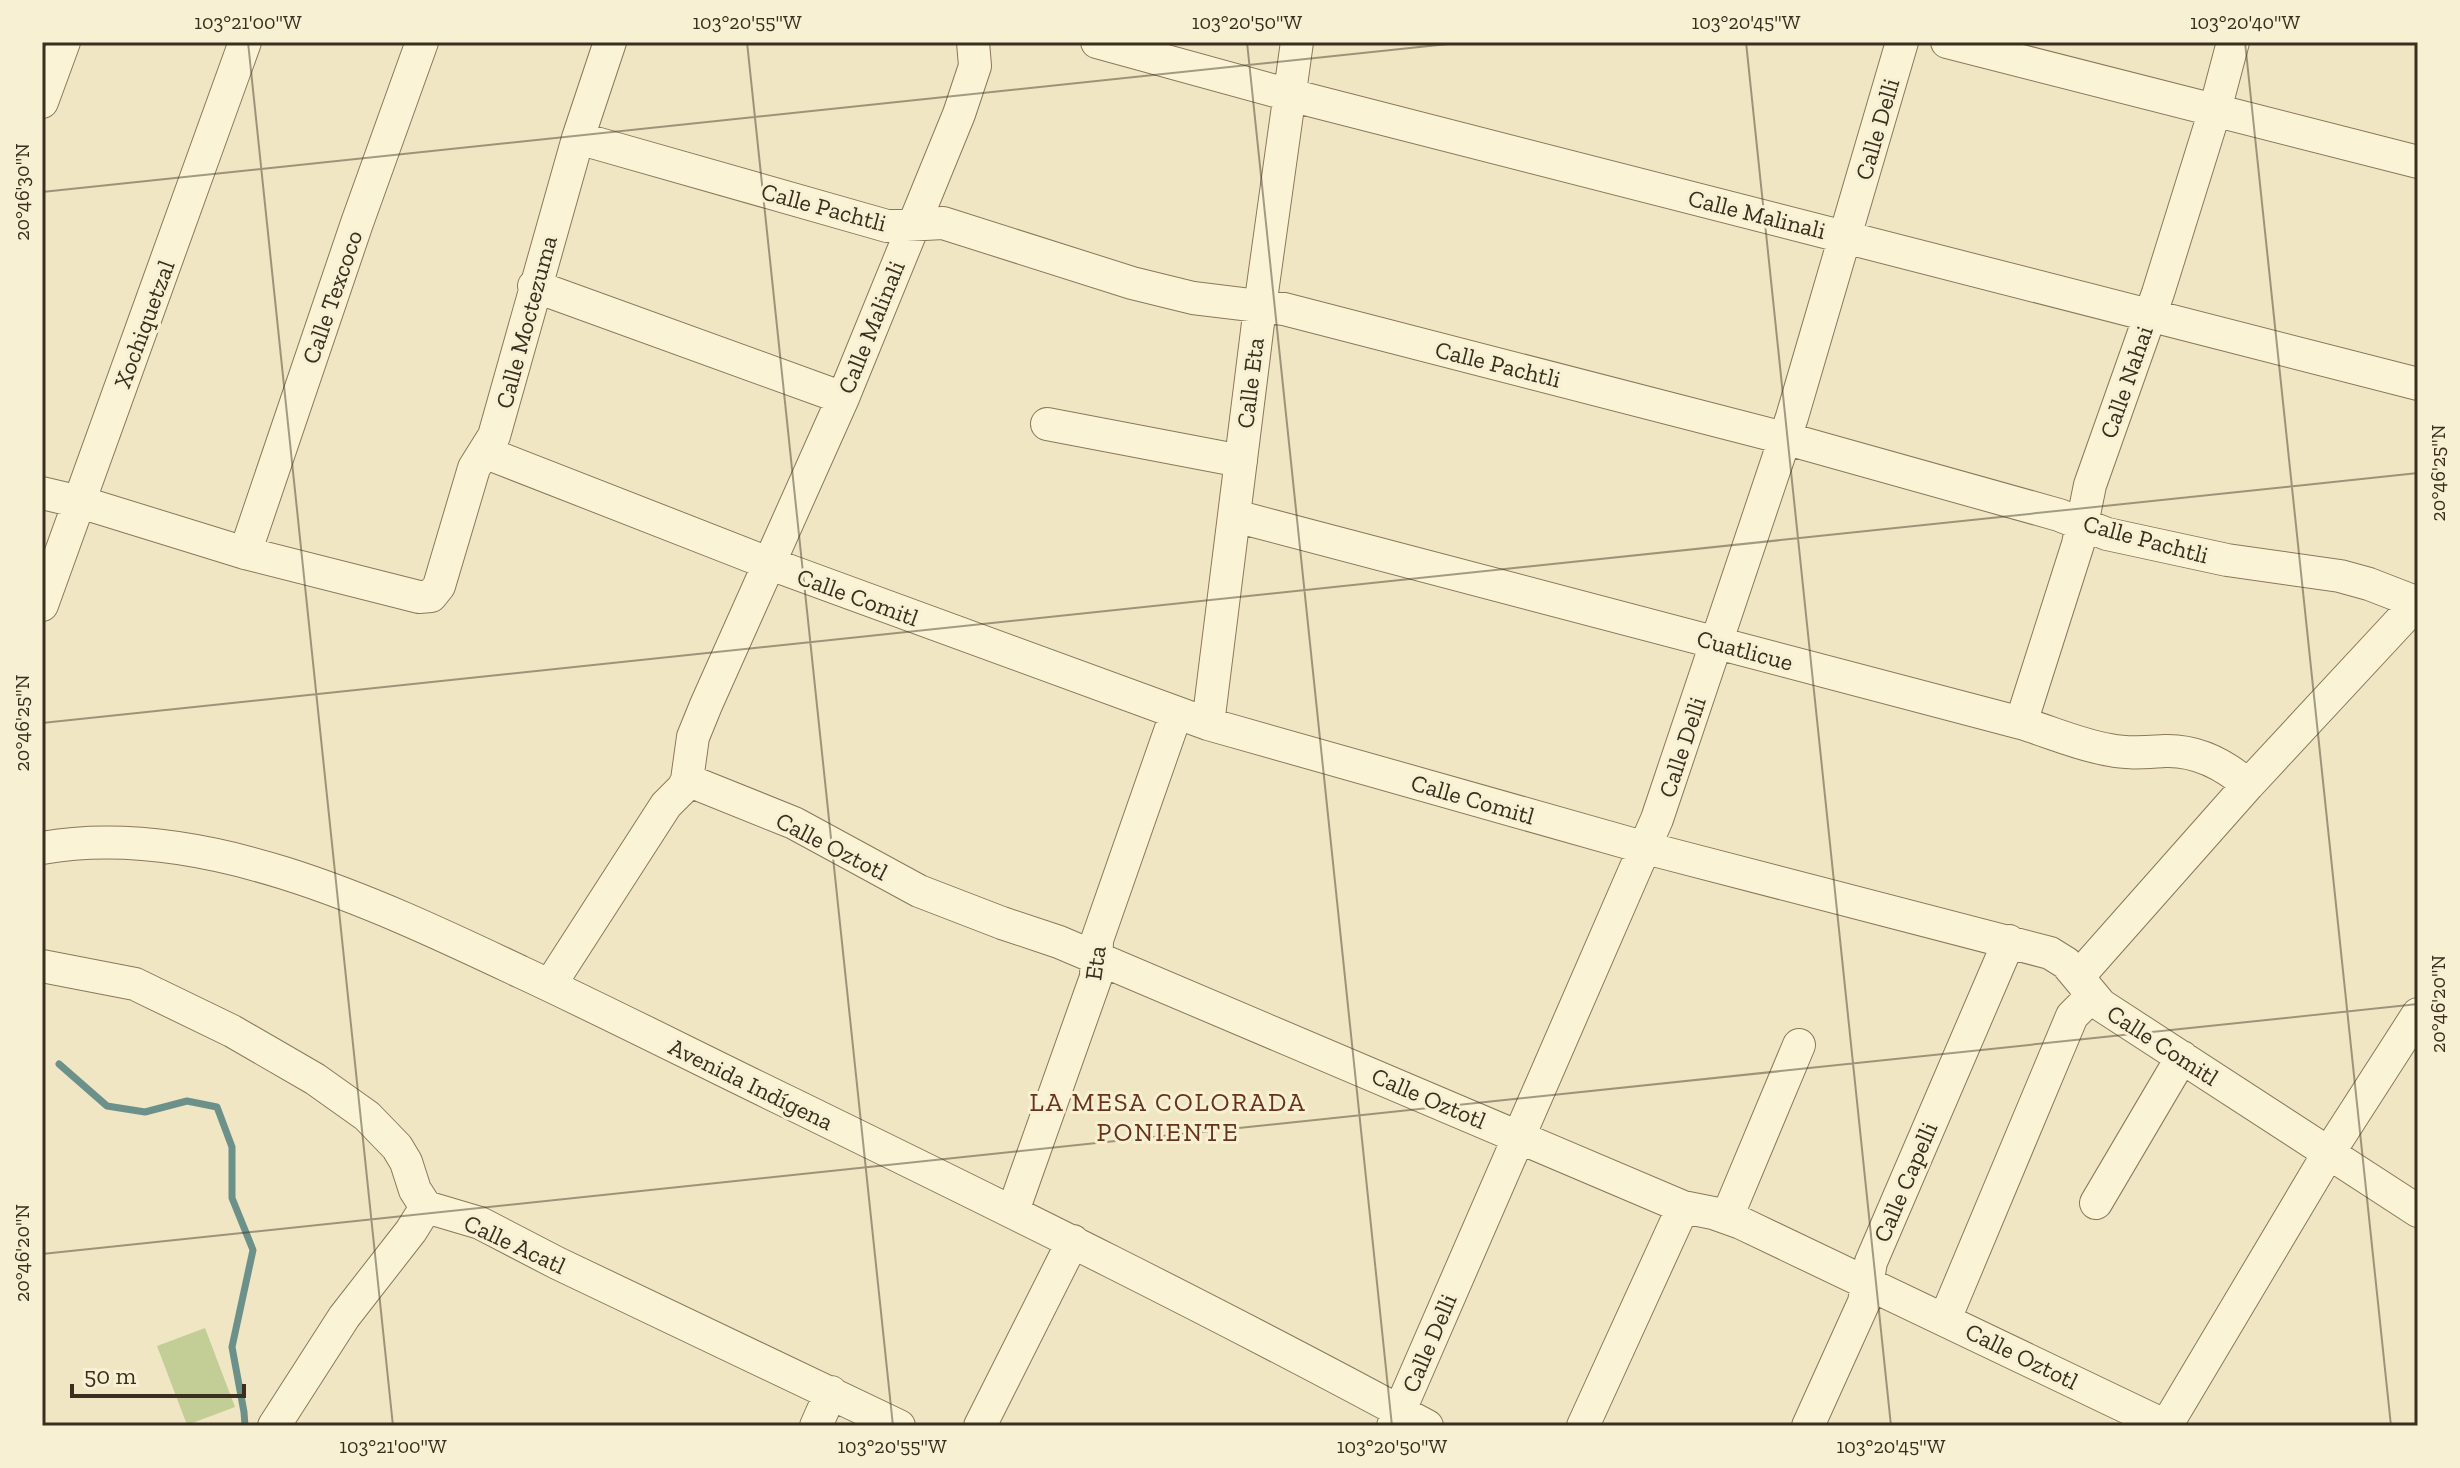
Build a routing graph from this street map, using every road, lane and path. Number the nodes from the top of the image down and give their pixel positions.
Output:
1 (64, 42) edge
2 (245, 42) edge
3 (422, 42) edge
4 (610, 42) edge
5 (973, 42) edge
6 (1097, 42) edge
7 (1297, 42) edge
8 (1902, 42) edge
9 (1947, 42) edge
10 (2233, 42) edge
11 (1290, 95) junction
12 (42, 102) edge
13 (2215, 110) junction
14 (578, 138) junction
15 (2418, 162) edge
16 (913, 225) junction
17 (1846, 237) junction
18 (534, 286) junction
19 (1260, 307) junction
20 (2150, 314) junction
21 (2418, 384) edge
22 (843, 398) junction
23 (1047, 424) dead end
24 (1784, 438) junction
25 (484, 452) junction
26 (1241, 461) junction
27 (42, 493) edge
28 (80, 502) junction
29 (1235, 516) junction
30 (2082, 523) junction
31 (245, 553) junction
32 (768, 563) junction
33 (2418, 603) edge
34 (42, 605) edge
35 (1716, 643) junction
36 (1176, 714) junction
37 (2021, 723) junction
38 (1208, 724) junction
39 (687, 780) junction
40 (2248, 785) junction
41 (42, 848) edge
42 (1646, 848) junction
43 (2009, 941) junction
44 (1095, 959) junction
45 (42, 966) edge
46 (550, 985) junction
47 (2085, 986) junction
48 (2418, 1014) edge
49 (1799, 1045) dead end
50 (2182, 1057) junction
51 (1518, 1135) junction
52 (2328, 1154) junction
53 (2096, 1203) dead end
54 (426, 1207) junction
55 (1683, 1207) junction
56 (1013, 1211) junction
57 (2418, 1211) edge
58 (1727, 1217) junction
59 (1073, 1241) junction
60 (1867, 1282) junction
61 (1945, 1319) junction
62 (831, 1392) junction
63 (1407, 1421) edge
64 (274, 1426) edge
65 (816, 1426) edge
66 (899, 1426) edge
67 (980, 1426) edge
68 (1583, 1426) edge
69 (1808, 1426) edge
70 (2166, 1426) edge

1 - 12 street
2 - 28 street, Xochiquetzal
3 - 31 street, Calle Texcoco
4 - 14 street, Calle Moctezuma
5 - 16 street, Calle Malinali
6 - 11 street, Calle Malinali
7 - 11 street, Calle Eta
8 - 17 street, Calle Delli
9 - 13 street
10 - 13 street, Calle Nahai
11 - 17 street, Calle Malinali
11 - 19 street, Calle Eta
13 - 15 street
13 - 20 street, Calle Nahai
14 - 16 street, Calle Pachtli
14 - 18 street, Calle Moctezuma
16 - 19 street, Calle Pachtli
16 - 22 street, Calle Malinali
17 - 20 street, Calle Malinali
17 - 24 street, Calle Delli
18 - 22 street
18 - 25 street, Calle Moctezuma
19 - 24 street, Calle Pachtli
19 - 26 street, Calle Eta
20 - 21 street, Calle Malinali
20 - 30 street, Calle Nahai
22 - 32 street, Calle Malinali
23 - 26 street
24 - 30 street, Calle Pachtli
24 - 35 street, Calle Delli
25 - 31 street, Calle Moctezuma
25 - 32 street, Calle Comitl
26 - 29 street, Calle Eta
27 - 28 street
28 - 31 street
28 - 34 street, Xochiquetzal
29 - 35 street, Cuatlicue
29 - 38 street, Calle Eta
30 - 33 street, Calle Pachtli
30 - 37 street, Calle Nahai
32 - 36 street, Calle Comitl
32 - 39 street, Calle Malinali
33 - 40 street
35 - 37 street, Cuatlicue
35 - 42 street, Calle Delli
36 - 38 street, Calle Comitl
36 - 44 street, Eta
37 - 40 street, Cuatlicue
38 - 42 street, Calle Comitl
39 - 44 street, Calle Oztotl
39 - 46 street
40 - 47 street
41 - 46 street, Avenida Indígena
42 - 43 street, Calle Comitl
42 - 51 street, Calle Delli
43 - 47 street, Calle Comitl
43 - 60 street, Calle Capelli
44 - 51 street, Calle Oztotl
44 - 56 street, Eta
45 - 54 street
46 - 56 street, Avenida Indígena
47 - 50 street, Calle Comitl
47 - 61 street
48 - 52 street
49 - 58 street
50 - 52 street, Calle Comitl
50 - 53 street
51 - 55 street, Calle Oztotl
51 - 63 street, Calle Delli
52 - 57 street, Calle Comitl
52 - 70 street
54 - 62 street, Calle Acatl
54 - 64 street
55 - 58 street, Calle Oztotl
55 - 68 street
56 - 59 street, Avenida Indígena
58 - 60 street, Calle Oztotl
59 - 63 street, Avenida Indígena
59 - 67 street
60 - 61 street, Calle Oztotl
60 - 69 street, Calle Capelli
61 - 70 street, Calle Oztotl
62 - 65 street
62 - 66 street, Calle Acatl

